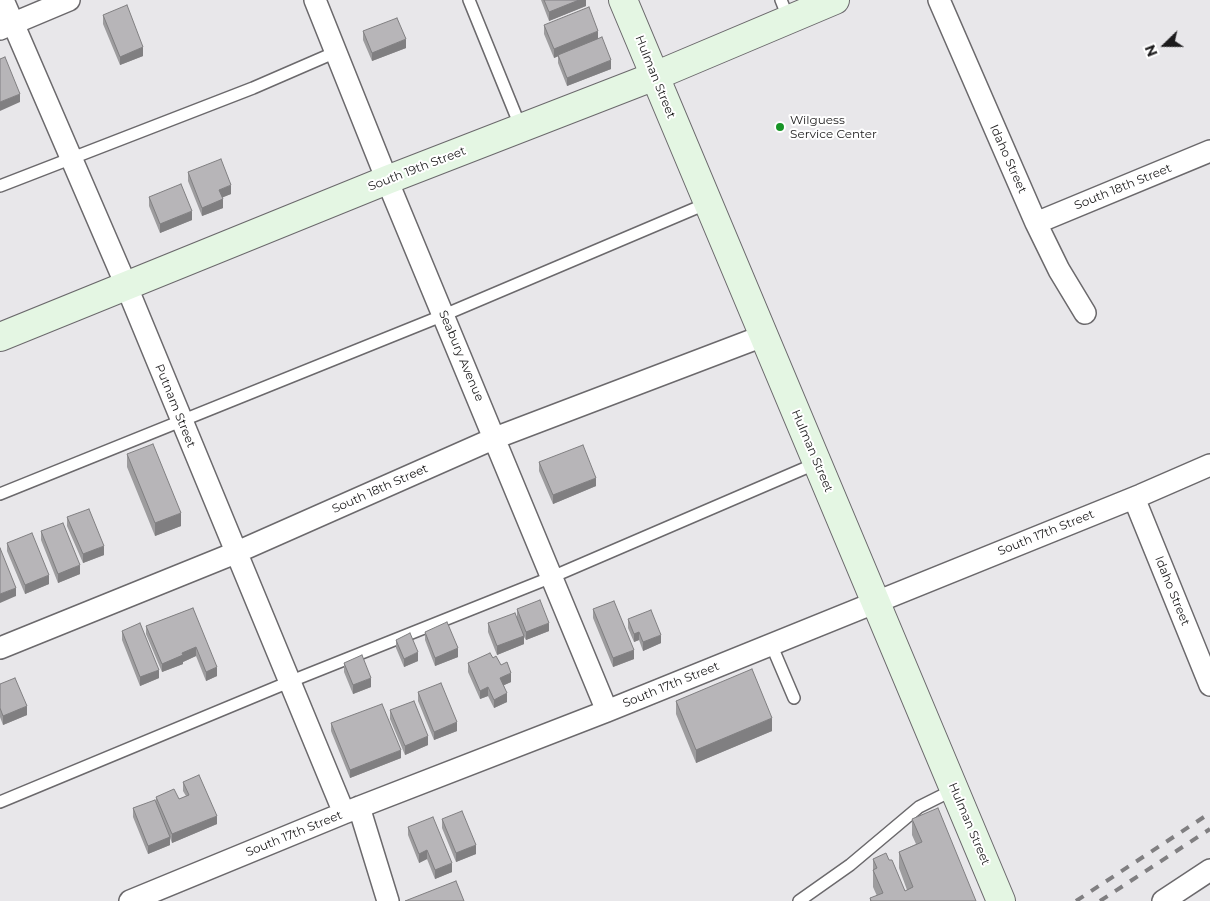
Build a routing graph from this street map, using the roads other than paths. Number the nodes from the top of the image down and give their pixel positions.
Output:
1 (3, 0) edge
2 (69, 0) edge
3 (315, 0) edge
4 (470, 0) edge
5 (623, 0) edge
6 (835, 0) edge
7 (939, 0) edge
8 (785, 10) edge
9 (6, 27) edge
10 (336, 52) junction
11 (655, 76) junction
12 (521, 128) junction
13 (1210, 151) edge
14 (70, 157) junction
15 (387, 180) junction
16 (0, 186) edge
17 (708, 203) junction
18 (1036, 223) junction
19 (126, 285) junction
20 (1085, 314) dead end
21 (444, 315) junction
22 (763, 336) junction
23 (0, 337) edge
24 (181, 422) junction
25 (495, 438) junction
26 (817, 463) junction
27 (1210, 465) edge
28 (0, 494) edge
29 (1134, 498) junction
30 (235, 553) junction
31 (552, 577) junction
32 (876, 602) junction
33 (771, 644) junction
34 (0, 648) edge
35 (289, 682) junction
36 (1210, 685) edge
37 (794, 698) dead end
38 (607, 711) junction
39 (955, 789) junction
40 (0, 802) edge
41 (352, 810) junction
42 (1210, 870) edge
43 (130, 901) edge
44 (388, 901) edge
45 (799, 901) edge
46 (1001, 901) edge
47 (1163, 901) edge

1 - 9 street, Putnam Street
2 - 9 street
3 - 10 street, Seabury Avenue
4 - 12 lane
5 - 11 street, Hulman Street
6 - 8 street, South 19th Street
7 - 18 street, Idaho Street
8 - 11 street, South 19th Street
9 - 14 street, Putnam Street
10 - 14 lane
10 - 15 street, Seabury Avenue
11 - 12 street, South 19th Street
11 - 17 street, Hulman Street
12 - 15 street, South 19th Street
13 - 18 street, South 18th Street
14 - 16 lane
14 - 19 street, Putnam Street
15 - 19 street, South 19th Street
15 - 21 street, Seabury Avenue
17 - 21 lane
17 - 22 street, Hulman Street
18 - 20 street, Idaho Street
19 - 23 street, South 19th Street
19 - 24 street, Putnam Street
21 - 24 lane
21 - 25 street, Seabury Avenue
22 - 25 street, South 18th Street
22 - 26 street, Hulman Street
24 - 28 lane
24 - 30 street, Putnam Street
25 - 30 street, South 18th Street
25 - 31 street, Seabury Avenue
26 - 31 lane
26 - 32 street, Hulman Street
27 - 29 street, South 17th Street
29 - 32 street, South 17th Street
29 - 36 street, Idaho Street
30 - 34 street, South 18th Street
30 - 35 street, Putnam Street
31 - 35 lane
31 - 38 street, Seabury Avenue
32 - 33 street, South 17th Street
32 - 39 street, Hulman Street
33 - 37 lane
33 - 38 street, South 17th Street
35 - 40 lane
35 - 41 street, Putnam Street
38 - 41 street, South 17th Street
39 - 45 lane
39 - 46 street, Hulman Street
41 - 43 street, South 17th Street
41 - 44 street, Putnam Street
42 - 47 street

